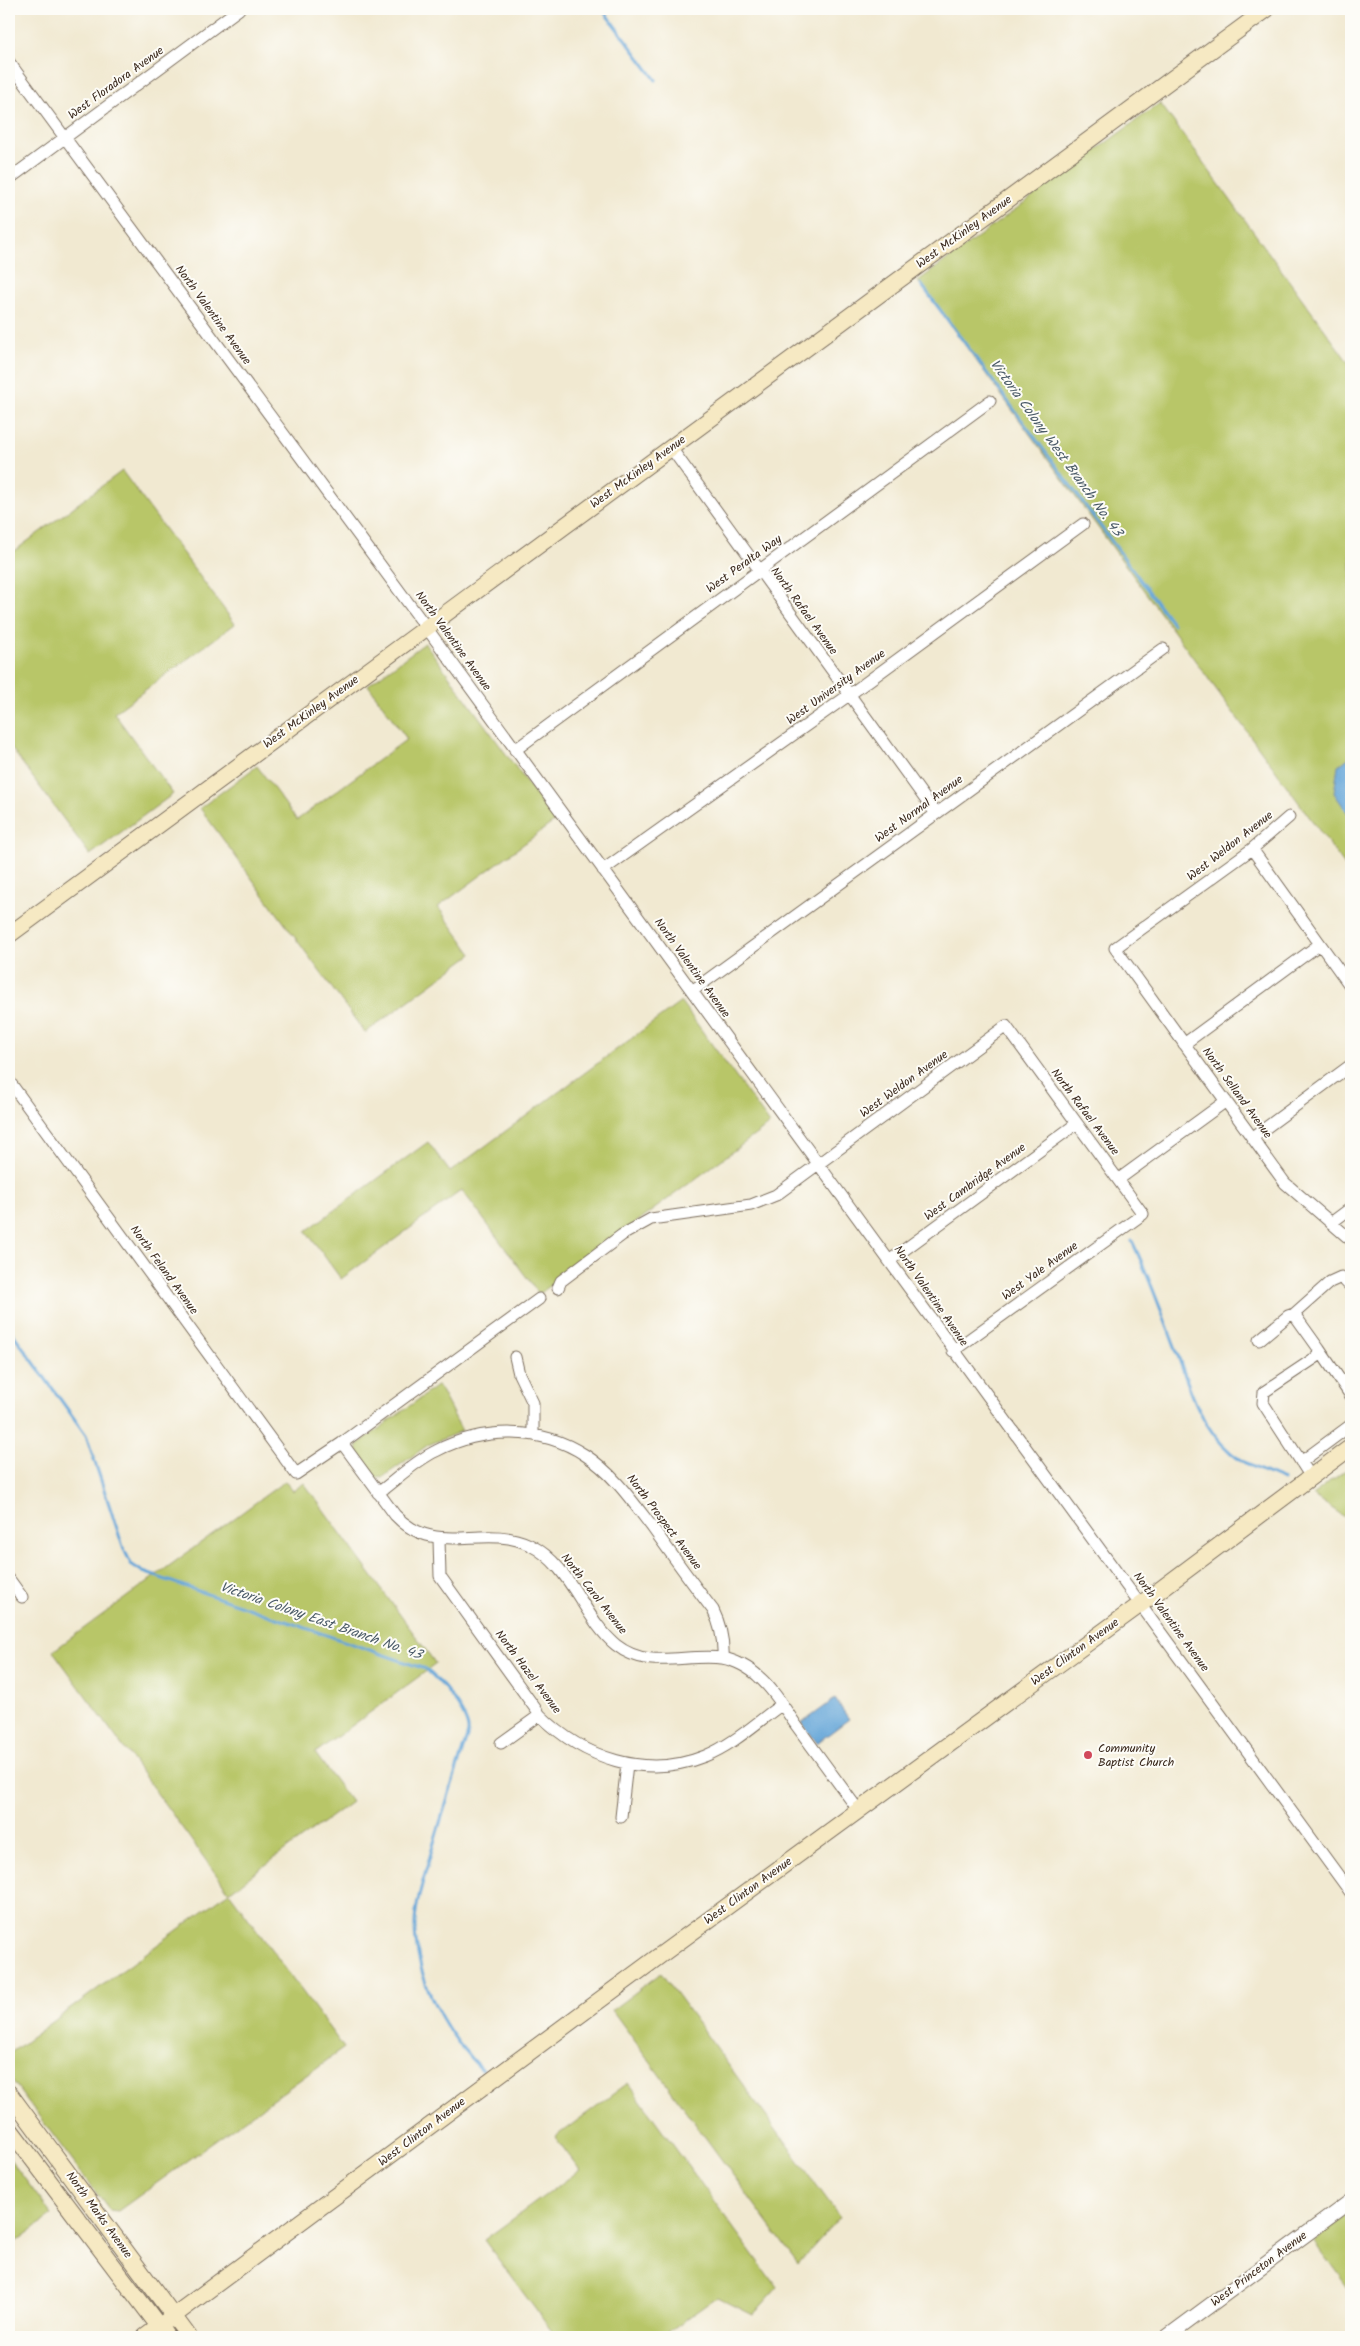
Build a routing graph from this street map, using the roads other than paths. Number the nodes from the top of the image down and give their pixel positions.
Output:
1 (239, 9) edge
2 (1267, 9) edge
3 (9, 62) edge
4 (65, 138) junction
5 (9, 179) edge
6 (990, 401) dead end
7 (671, 448) junction
8 (1083, 524) dead end
9 (758, 571) junction
10 (426, 627) junction
11 (1163, 649) dead end
12 (849, 695) junction
13 (515, 750) junction
14 (936, 814) junction
15 (1289, 818) dead end
16 (1252, 849) junction
17 (603, 870) junction
18 (9, 935) edge
19 (1320, 944) junction
20 (1115, 948) joint
21 (1351, 987) edge
22 (692, 991) junction
23 (1006, 1026) joint
24 (1184, 1044) junction
25 (1351, 1065) edge
26 (9, 1081) edge
27 (1226, 1101) junction
28 (1076, 1124) junction
29 (1252, 1138) junction
30 (819, 1164) junction
31 (1119, 1179) junction
32 (1351, 1208) edge
33 (1143, 1214) joint
34 (1331, 1222) junction
35 (1351, 1240) edge
36 (890, 1261) junction
37 (1351, 1287) edge
38 (558, 1288) dead end
39 (539, 1300) dead end
40 (1294, 1314) junction
41 (1259, 1340) dead end
42 (1319, 1349) junction
43 (953, 1351) junction
44 (516, 1356) dead end
45 (1351, 1396) edge
46 (1351, 1425) edge
47 (532, 1434) junction
48 (342, 1443) junction
49 (1351, 1447) edge
50 (1301, 1462) junction
51 (1311, 1477) junction
52 (378, 1493) junction
53 (439, 1539) junction
54 (9, 1579) edge
55 (22, 1598) dead end
56 (1141, 1604) junction
57 (722, 1658) junction
58 (781, 1705) junction
59 (540, 1715) junction
60 (501, 1743) dead end
61 (628, 1764) junction
62 (859, 1811) junction
63 (620, 1817) dead end
64 (1351, 1893) edge
65 (9, 2093) edge
66 (9, 2128) edge
67 (1351, 2201) edge
68 (174, 2316) junction
69 (163, 2332) edge
70 (145, 2337) edge
71 (189, 2337) edge
72 (1167, 2337) edge

1 - 4 street, West Floradora Avenue
2 - 7 main road, West McKinley Avenue
3 - 4 street, North Valentine Avenue
4 - 5 street, West Floradora Avenue
4 - 10 street, North Valentine Avenue
6 - 9 street, West Peralta Way
7 - 9 street, North Rafael Avenue
7 - 10 main road, West McKinley Avenue
8 - 12 street, West University Avenue
9 - 12 street, North Rafael Avenue
9 - 13 street, West Peralta Way
10 - 13 street, North Valentine Avenue
10 - 18 main road, West McKinley Avenue
11 - 14 street, West Normal Avenue
12 - 14 street, North Rafael Avenue
12 - 17 street, West University Avenue
13 - 17 street, North Valentine Avenue
14 - 22 street, West Normal Avenue
15 - 16 street, West Weldon Avenue
16 - 19 street
16 - 20 street, West Weldon Avenue
17 - 22 street, North Valentine Avenue
19 - 21 street
19 - 24 street
20 - 24 street, North Selland Avenue
22 - 30 street, North Valentine Avenue
23 - 28 street, North Rafael Avenue
23 - 30 street, West Weldon Avenue
24 - 27 street, North Selland Avenue
25 - 29 street
26 - 48 street, North Feland Avenue
27 - 29 street, North Selland Avenue
27 - 31 street
28 - 31 street, North Rafael Avenue
28 - 36 street, West Cambridge Avenue
29 - 34 street, North Selland Avenue
30 - 36 street, North Valentine Avenue
30 - 38 street, West Weldon Avenue
31 - 33 street, North Rafael Avenue
32 - 34 street
33 - 43 street, West Yale Avenue
34 - 35 street, North Selland Avenue
36 - 43 street, North Valentine Avenue
37 - 40 street
39 - 48 street
40 - 41 street
40 - 42 street
42 - 45 street
42 - 50 street
43 - 56 street, North Valentine Avenue
44 - 47 street
46 - 50 street
47 - 52 street
47 - 57 street, North Prospect Avenue
48 - 52 street, North Carol Avenue
49 - 51 main road, West Clinton Avenue
50 - 51 street
51 - 56 main road, West Clinton Avenue
52 - 53 street, North Carol Avenue
53 - 57 street, North Carol Avenue
53 - 59 street, North Hazel Avenue
54 - 55 street
56 - 62 main road, West Clinton Avenue
56 - 64 street, North Valentine Avenue
57 - 58 street, North Carol Avenue
58 - 61 street, North Hazel Avenue
58 - 62 street, North Carol Avenue
59 - 60 street
59 - 61 street, North Hazel Avenue
61 - 63 street
62 - 68 main road, West Clinton Avenue
65 - 68 main road, North Marks Avenue
66 - 69 main road, North Marks Avenue
67 - 72 street, West Princeton Avenue
68 - 69 main road, West Clinton Avenue
68 - 71 main road, North Marks Avenue
69 - 70 main road, West Clinton Avenue

